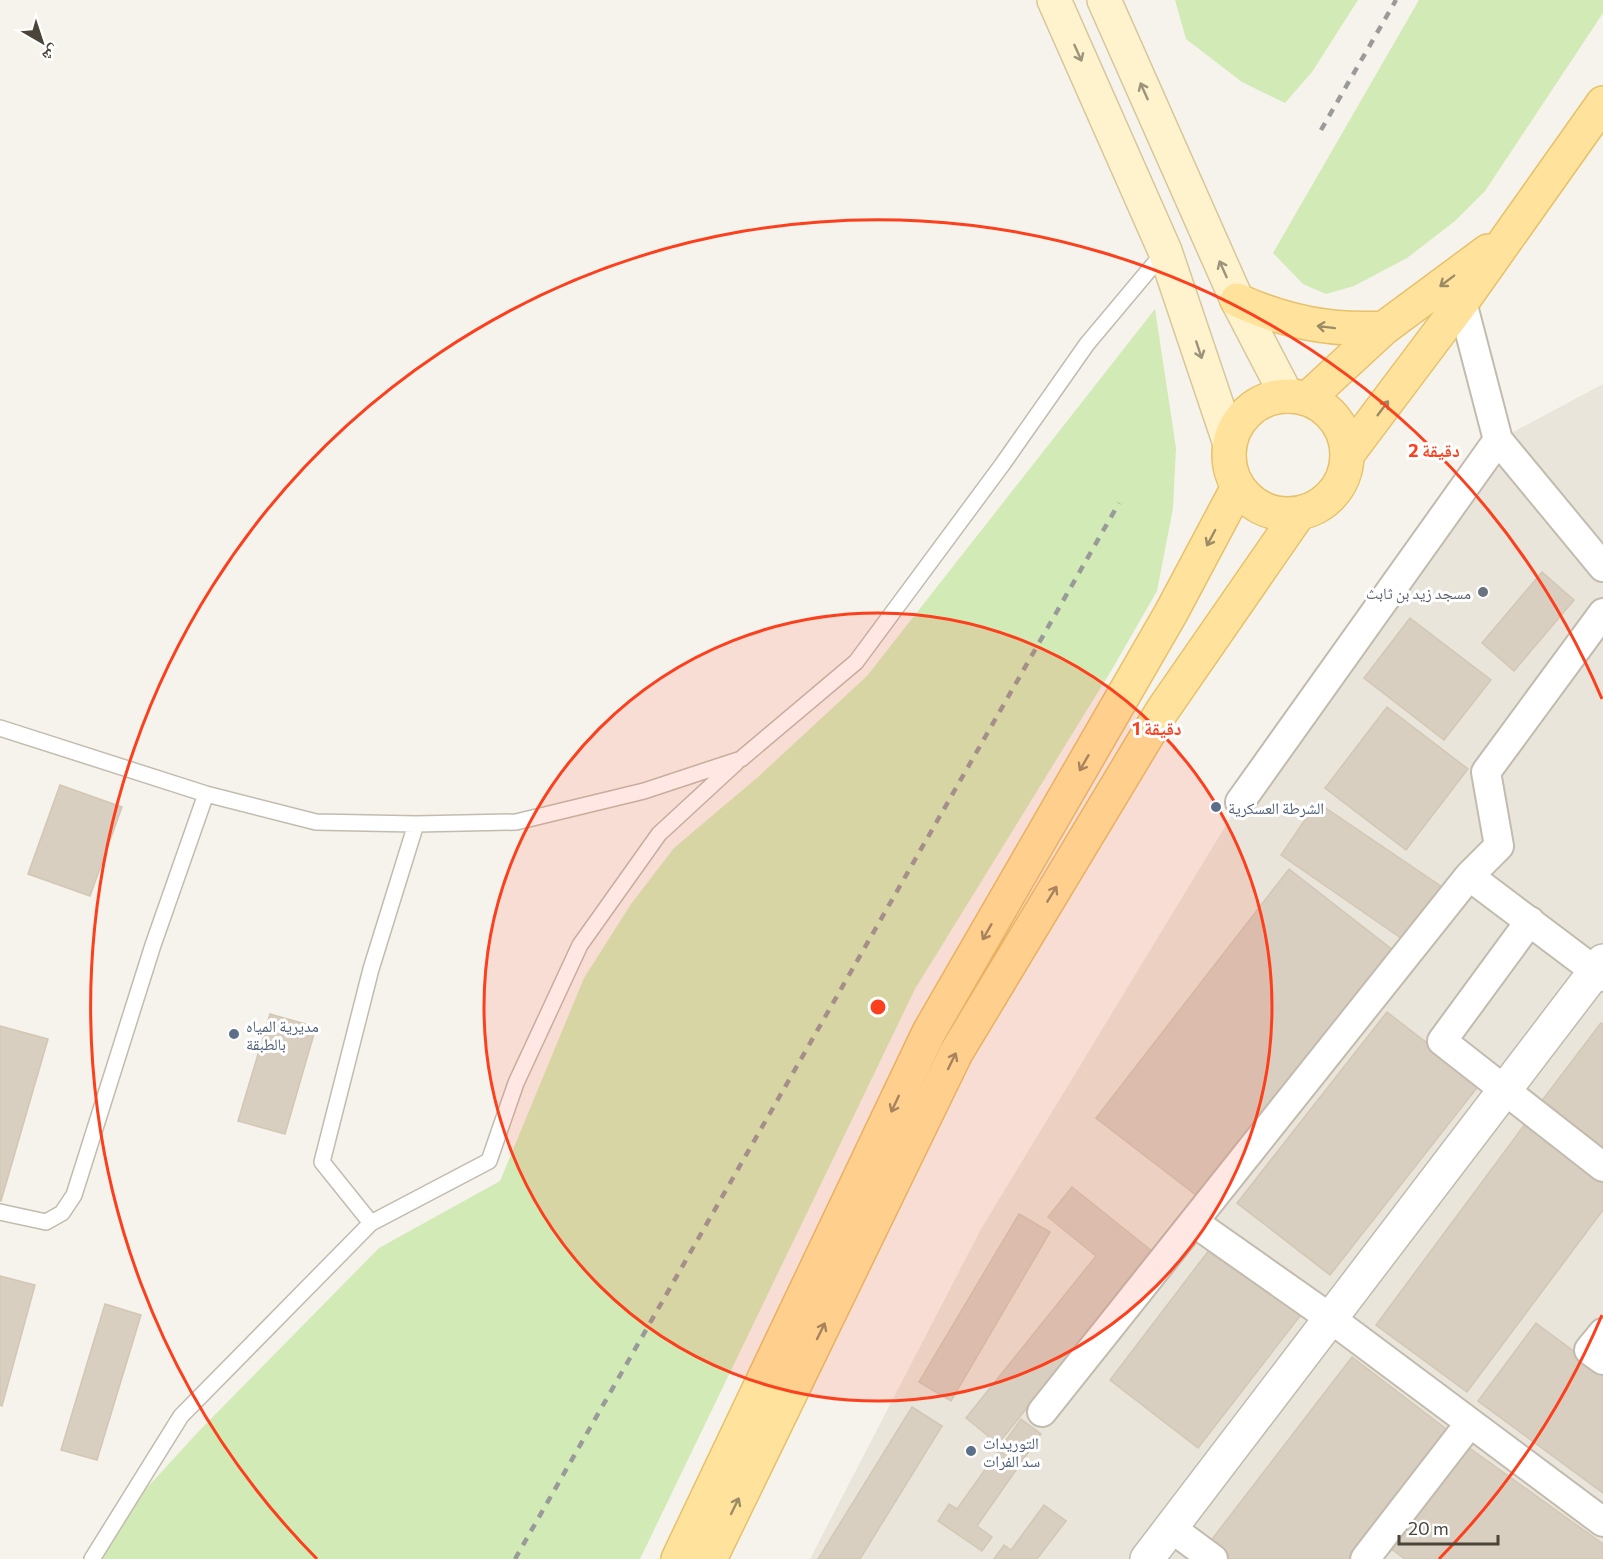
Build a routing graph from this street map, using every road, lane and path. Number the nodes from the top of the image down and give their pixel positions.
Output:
1 (1054, 0) edge
2 (1104, 0) edge
3 (1603, 103) edge
4 (1511, 233) junction
5 (1165, 251) junction
6 (1237, 300) junction
7 (1462, 302) junction
8 (1189, 318) junction
9 (1384, 328) junction
10 (1297, 398) junction
11 (1498, 440) junction
12 (1230, 444) junction
13 (1347, 455) junction
14 (1238, 486) junction
15 (1299, 513) junction
16 (1603, 567) edge
17 (1603, 613) edge
18 (0, 728) edge
19 (741, 759) junction
20 (207, 794) junction
21 (1240, 802) dead end
22 (416, 824) junction
23 (1469, 876) junction
24 (1530, 921) junction
25 (1600, 970) edge
26 (1504, 1090) junction
27 (1603, 1167) edge
28 (0, 1212) edge
29 (1200, 1214) junction
30 (371, 1223) junction
31 (1330, 1318) junction
32 (1603, 1333) edge
33 (1603, 1360) edge
34 (1042, 1412) dead end
35 (1470, 1423) junction
36 (1603, 1522) edge
37 (1171, 1528) junction
38 (1374, 1556) edge
39 (92, 1559) edge
40 (678, 1559) edge
41 (710, 1559) edge
42 (1147, 1559) edge
43 (1213, 1559) edge

1 -> 5 main road
6 -> 2 main road
3 - 4 main road
4 - 7 main road
4 -> 9 main road
5 - 8 main road
5 - 19 lane
6 - 8 main road
9 -> 6 main road
6 - 10 main road
7 - 11 street
13 -> 7 main road
8 -> 12 main road
9 - 10 main road
10 - 12 main road
10 - 13 main road
11 - 16 street
11 - 21 street
12 - 14 main road
13 - 15 main road
14 - 15 main road
14 -> 40 main road
41 -> 15 main road
17 - 23 street
18 - 20 lane
19 - 22 lane
19 - 30 lane
20 - 22 lane
20 - 28 lane
22 - 30 lane
23 - 24 street
23 - 29 street
24 - 25 street
24 - 26 street
25 - 26 street
26 - 27 street
26 - 31 street
29 - 31 street
29 - 34 street
30 - 39 lane
31 - 35 street
31 - 37 street
32 - 33 street
35 - 36 street
35 - 38 street
37 - 42 street
37 - 43 street

